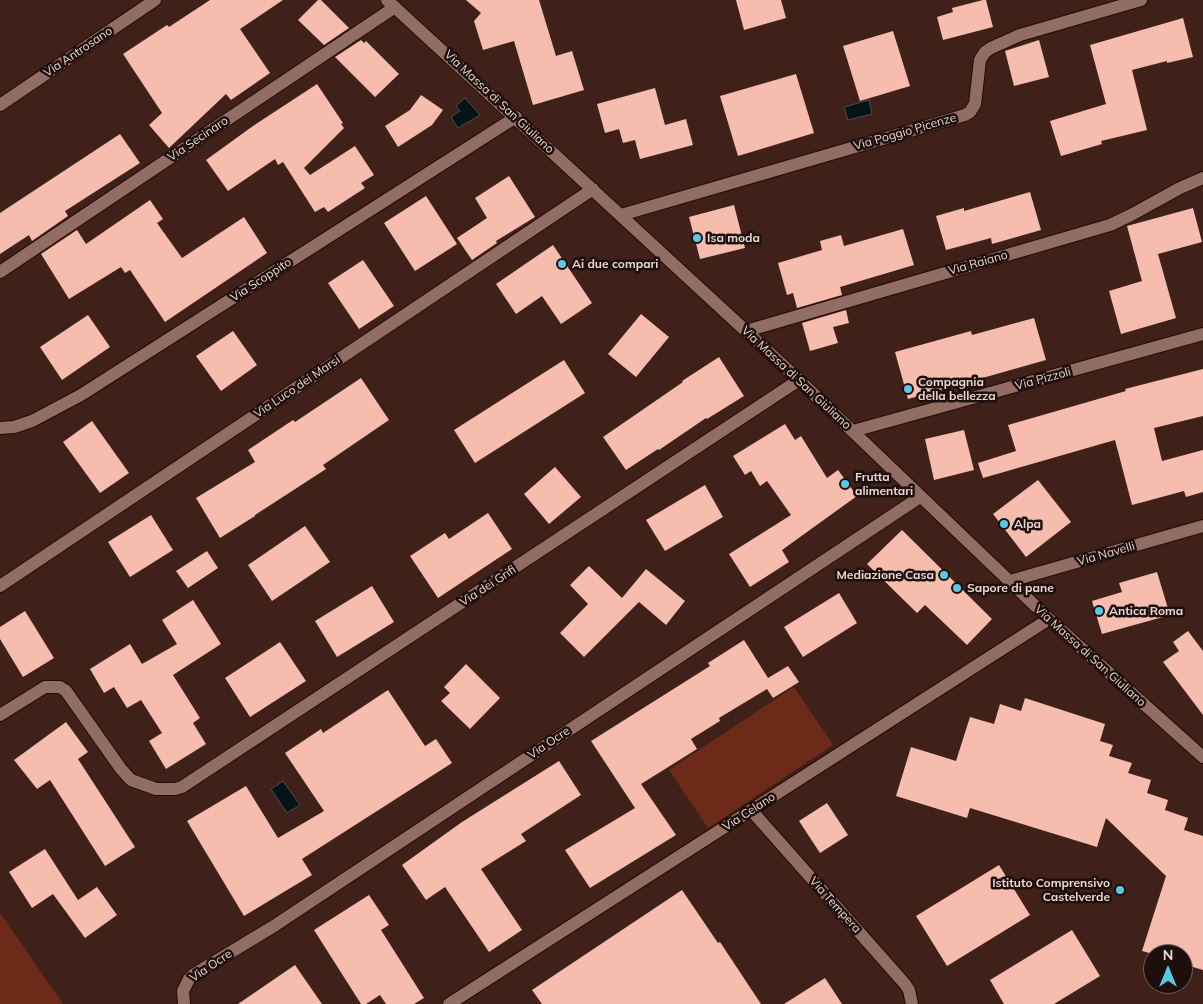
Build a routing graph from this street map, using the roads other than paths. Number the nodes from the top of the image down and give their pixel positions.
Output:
1 (155, 0) edge
2 (1141, 0) edge
3 (391, 4) edge
4 (0, 105) edge
5 (516, 118) junction
6 (1203, 178) edge
7 (593, 189) junction
8 (621, 215) junction
9 (0, 272) edge
10 (746, 331) junction
11 (1203, 334) edge
12 (799, 380) junction
13 (0, 428) edge
14 (853, 431) junction
15 (920, 497) junction
16 (1203, 526) edge
17 (1010, 581) junction
18 (0, 586) edge
19 (1049, 619) junction
20 (0, 715) edge
21 (1198, 746) edge
22 (1203, 757) edge
23 (751, 810) junction
24 (184, 998) edge
25 (449, 1004) edge
26 (912, 1004) edge

1 - 4 street, Via Antrosano
2 - 8 street, Via Poggio Picenze
3 - 5 street, Via Massa di San Giuliano
3 - 9 street, Via Secinaro
5 - 7 street, Via Massa di San Giuliano
5 - 13 street, Via Scoppito
6 - 10 street, Via Raiano
7 - 8 street, Via Massa di San Giuliano
7 - 18 street, Via Luco dei Marsi
8 - 10 street, Via Massa di San Giuliano
10 - 12 street, Via Massa di San Giuliano
11 - 14 street, Via Pizzoli
12 - 14 street, Via Massa di San Giuliano
12 - 20 street, Via dei Grifi
14 - 15 street, Via Massa di San Giuliano
15 - 17 street, Via Massa di San Giuliano
15 - 24 street, Via Ocre
16 - 17 street, Via Navelli
17 - 19 street, Via Massa di San Giuliano
19 - 21 street, Via Massa di San Giuliano
19 - 23 street, Via Celano
21 - 22 street, Via Massa di San Giuliano
23 - 25 street, Via Celano
23 - 26 street, Via Tempera

